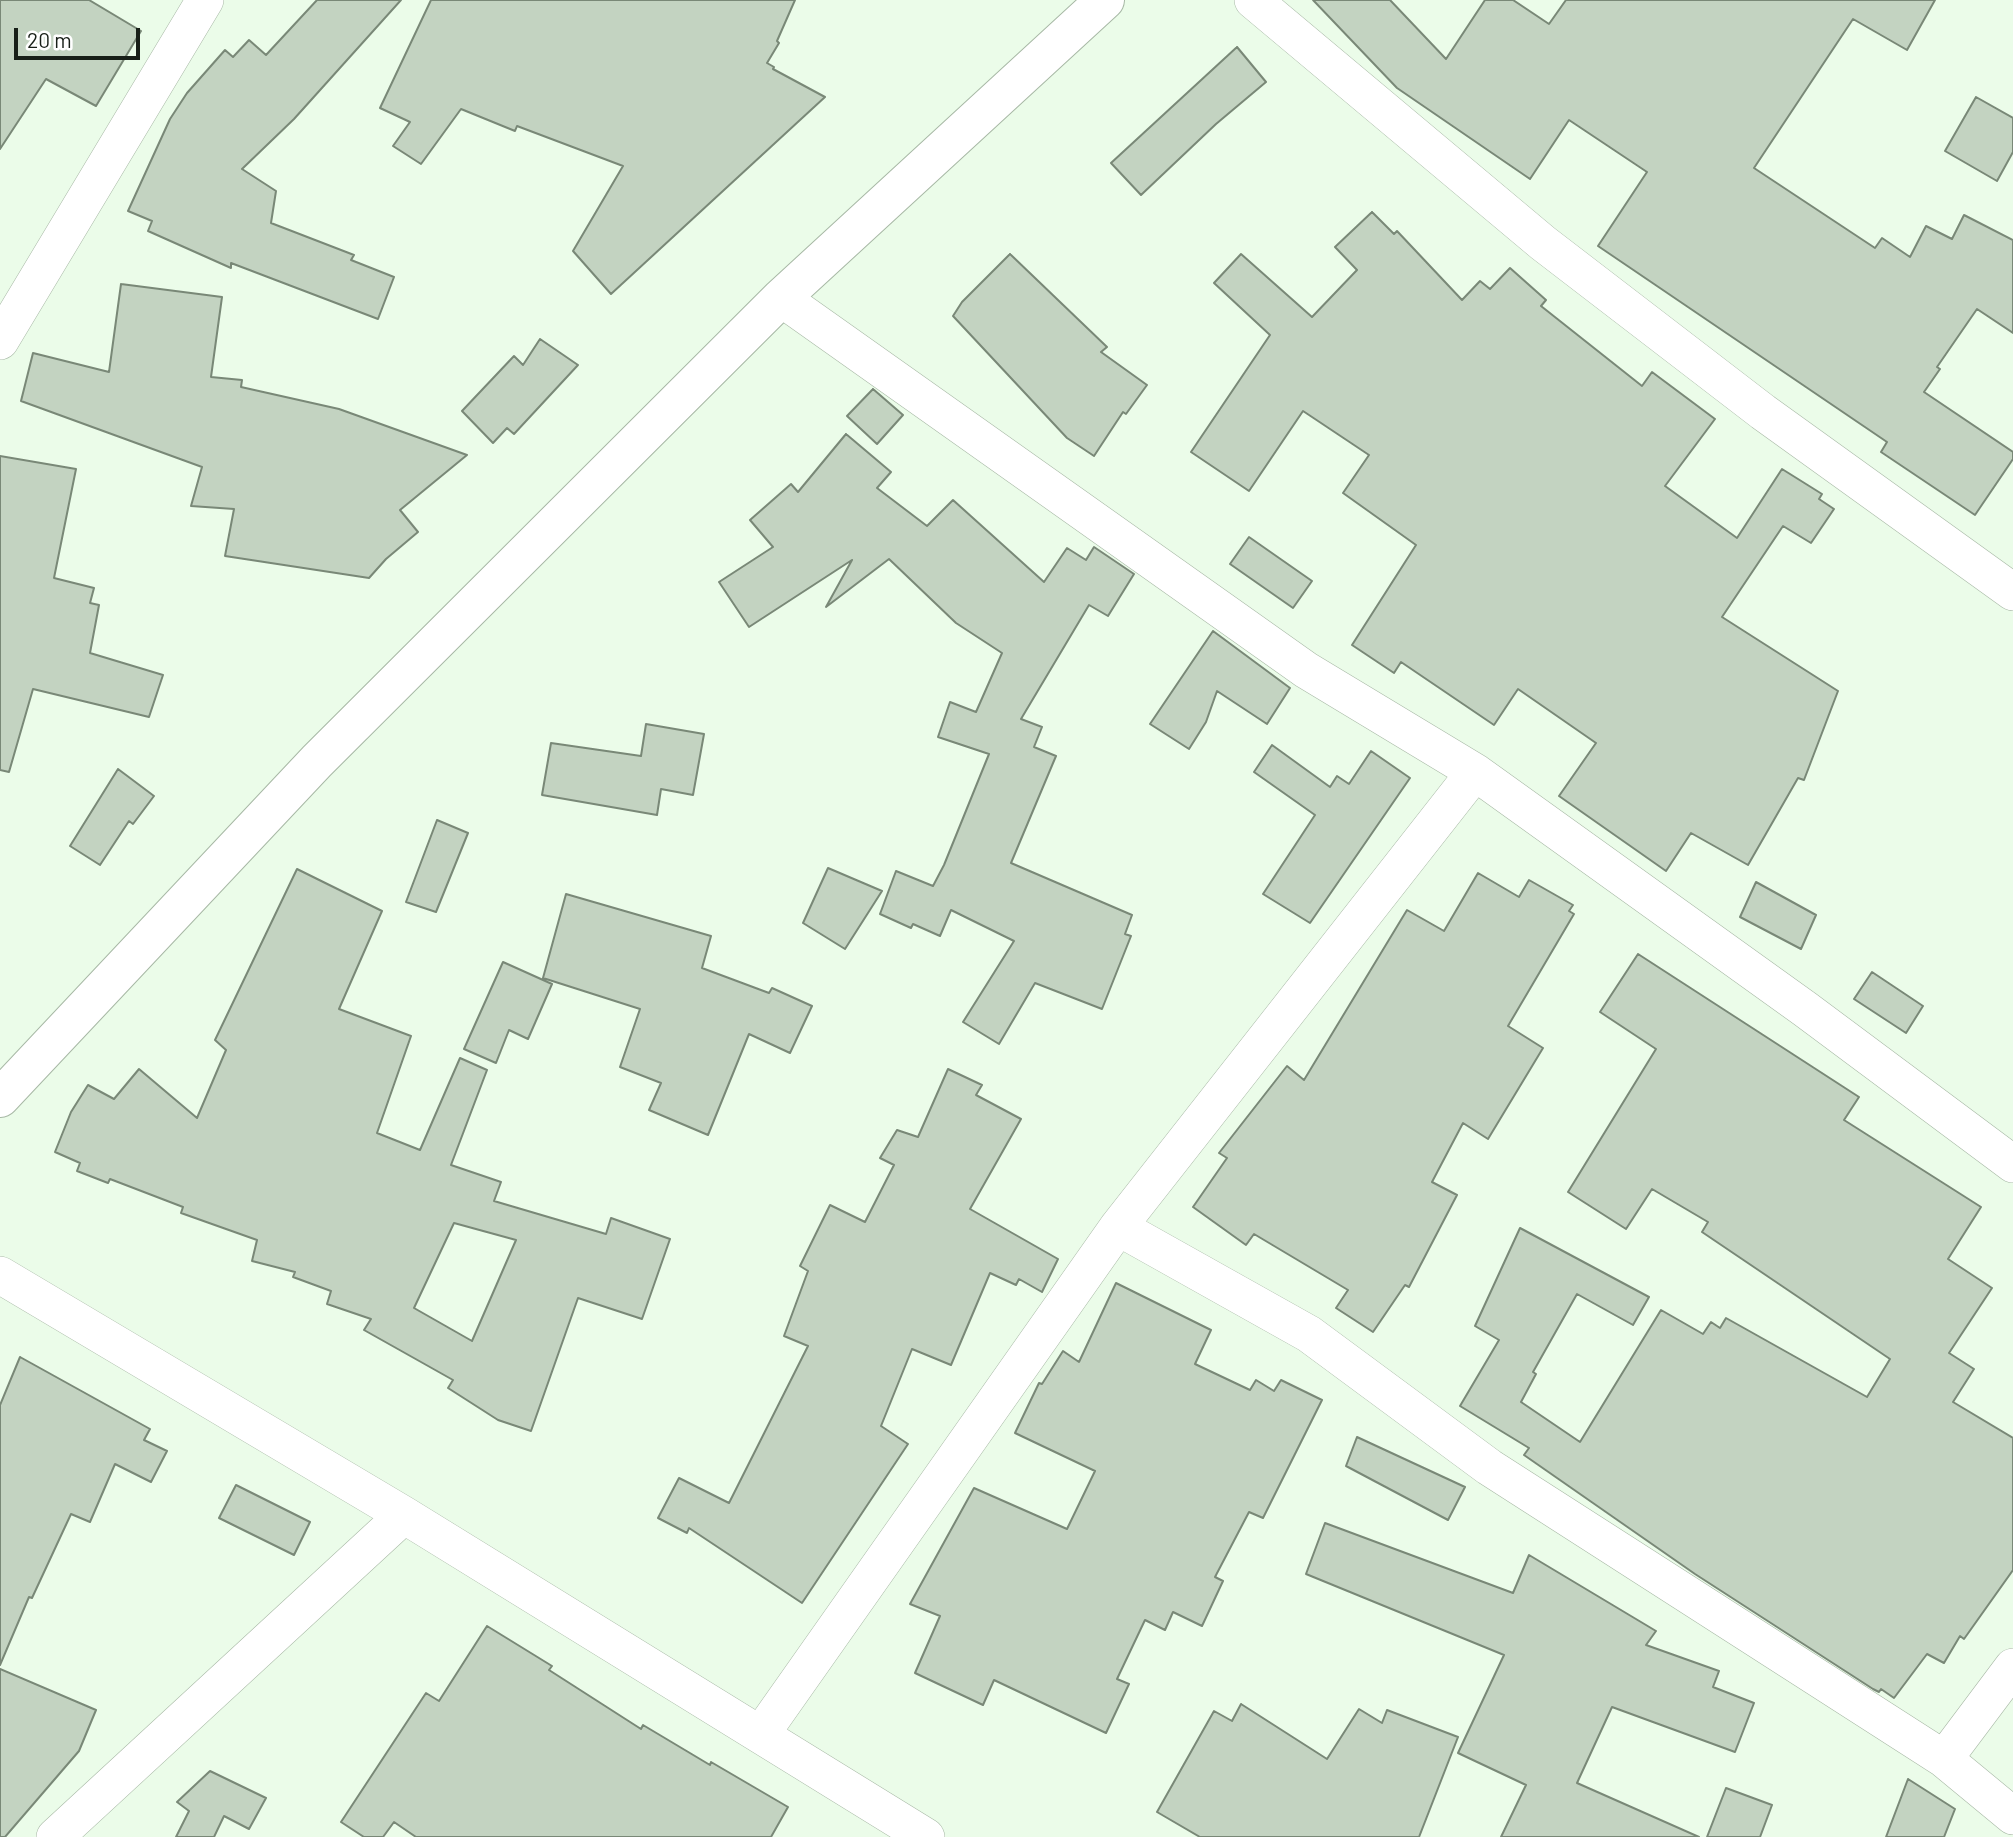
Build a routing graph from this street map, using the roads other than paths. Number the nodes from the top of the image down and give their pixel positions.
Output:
1 (205, 0) edge
2 (1105, 0) edge
3 (1253, 0) edge
4 (781, 298) junction
5 (0, 341) edge
6 (2013, 592) edge
7 (1475, 772) junction
8 (0, 1098) edge
9 (2013, 1164) edge
10 (1118, 1227) junction
11 (0, 1275) edge
12 (404, 1515) junction
13 (2013, 1667) edge
14 (761, 1734) junction
15 (1944, 1759) junction
16 (2013, 1816) edge
17 (915, 1834) edge
18 (55, 1837) edge

1 - 5 street
2 - 4 street
3 - 6 street
4 - 7 street
4 - 8 street
7 - 9 street
7 - 10 street
10 - 14 street
10 - 15 street
11 - 12 street
12 - 14 street
12 - 18 street
13 - 15 street
14 - 17 street
15 - 16 street

